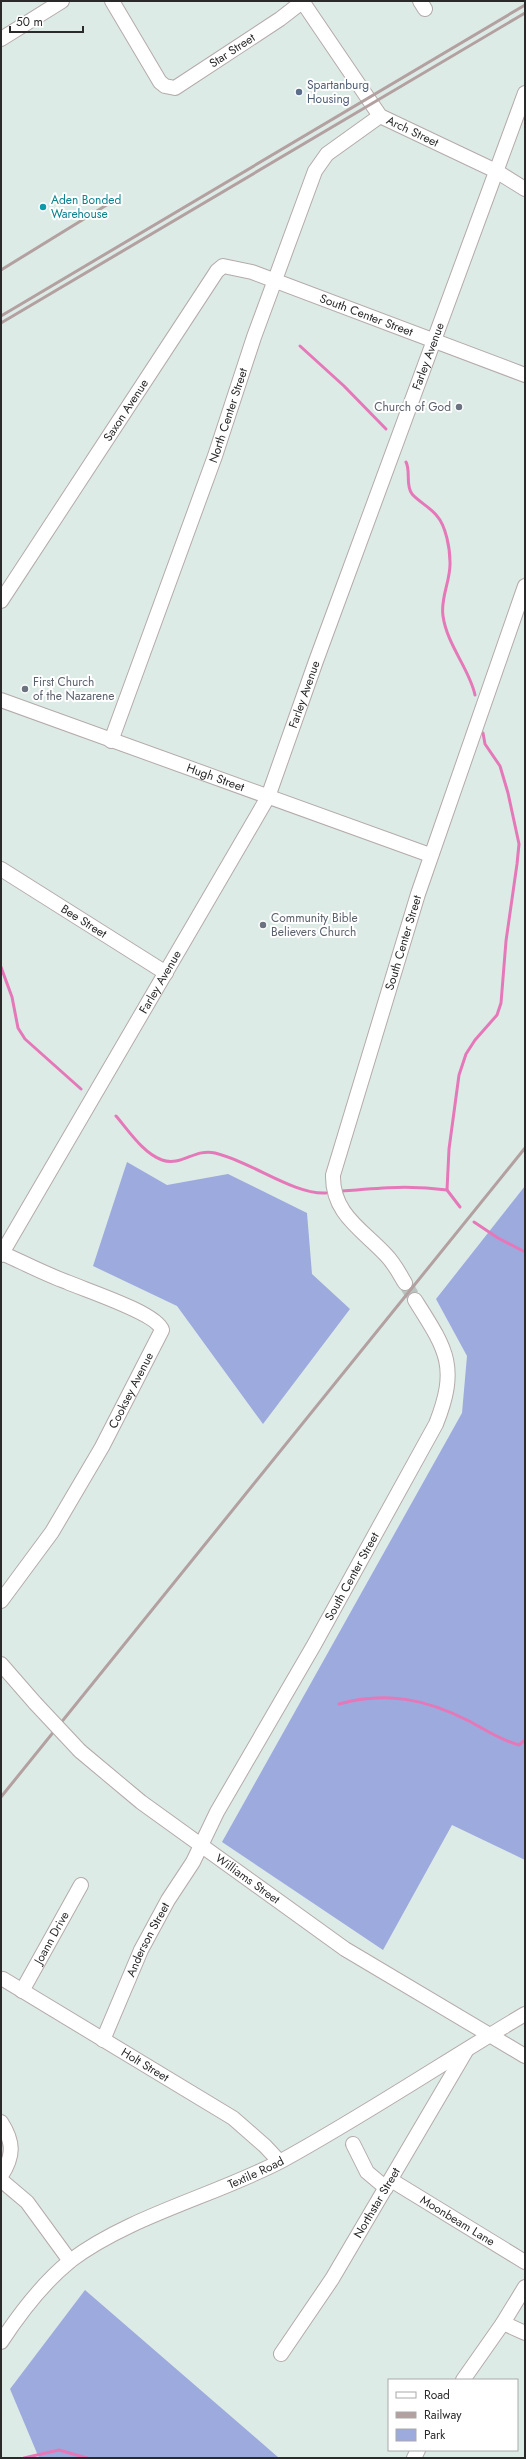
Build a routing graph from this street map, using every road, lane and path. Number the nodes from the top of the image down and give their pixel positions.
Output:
1 (62, 1) edge
2 (112, 1) edge
3 (302, 1) edge
4 (1, 39) edge
5 (524, 102) edge
6 (380, 116) junction
7 (496, 171) junction
8 (525, 189) edge
9 (275, 281) junction
10 (433, 341) junction
11 (525, 375) edge
12 (525, 586) edge
13 (1, 601) edge
14 (1, 700) edge
15 (111, 741) junction
16 (268, 797) junction
17 (430, 855) junction
18 (1, 869) edge
19 (166, 974) junction
20 (2, 1254) edge
21 (406, 1283) tunnel mouth
22 (415, 1300) tunnel mouth
23 (1, 1601) edge
24 (1, 1664) edge
25 (201, 1845) junction
26 (81, 1885) dead end
27 (3, 1979) dead end
28 (22, 1991) junction
29 (525, 2014) edge
30 (489, 2036) junction
31 (103, 2040) junction
32 (467, 2049) junction
33 (525, 2056) edge
34 (1, 2122) edge
35 (353, 2144) dead end
36 (279, 2162) junction
37 (1, 2176) edge
38 (1, 2180) edge
39 (389, 2184) junction
40 (70, 2261) junction
41 (525, 2262) edge
42 (525, 2286) edge
43 (503, 2323) junction
44 (525, 2333) edge
45 (1, 2342) edge
46 (281, 2354) dead end
47 (464, 2379) edge

1 - 4 street
2 - 3 street, Star Street
3 - 6 street, Arch Street
5 - 7 street, Farley Avenue
6 - 7 street, Arch Street
6 - 9 street, North Center Street
7 - 8 street, Arch Street
7 - 10 street, Farley Avenue
9 - 10 street, South Center Street
9 - 13 street, Saxon Avenue
9 - 15 street, North Center Street
10 - 11 street, South Center Street
10 - 16 street, Farley Avenue
12 - 17 street, South Center Street
14 - 15 street, Hugh Street
15 - 16 street, Hugh Street
16 - 17 street, Hugh Street
16 - 19 street, Farley Avenue
17 - 21 street, South Center Street
18 - 19 street, Bee Street
19 - 20 street, Farley Avenue
20 - 23 street, Cooksey Avenue
22 - 25 street, South Center Street
24 - 25 street, Williams Street, bridge
25 - 30 street, Williams Street
25 - 31 street, Anderson Street
26 - 28 street, Joann Drive
27 - 28 street, Holt Street
28 - 31 street, Holt Street
29 - 30 street, Textile Road
30 - 32 street, Textile Road
30 - 33 street, Williams Street
31 - 36 street, Holt Street
32 - 36 street, Textile Road
32 - 39 street, Northstar Street
34 - 37 street
35 - 39 street, Moonbeam Lane
36 - 40 street, Textile Road
38 - 40 street
39 - 41 street, Moonbeam Lane
39 - 46 street, Northstar Street
40 - 45 street, Textile Road
42 - 43 street
43 - 44 street
43 - 47 street

